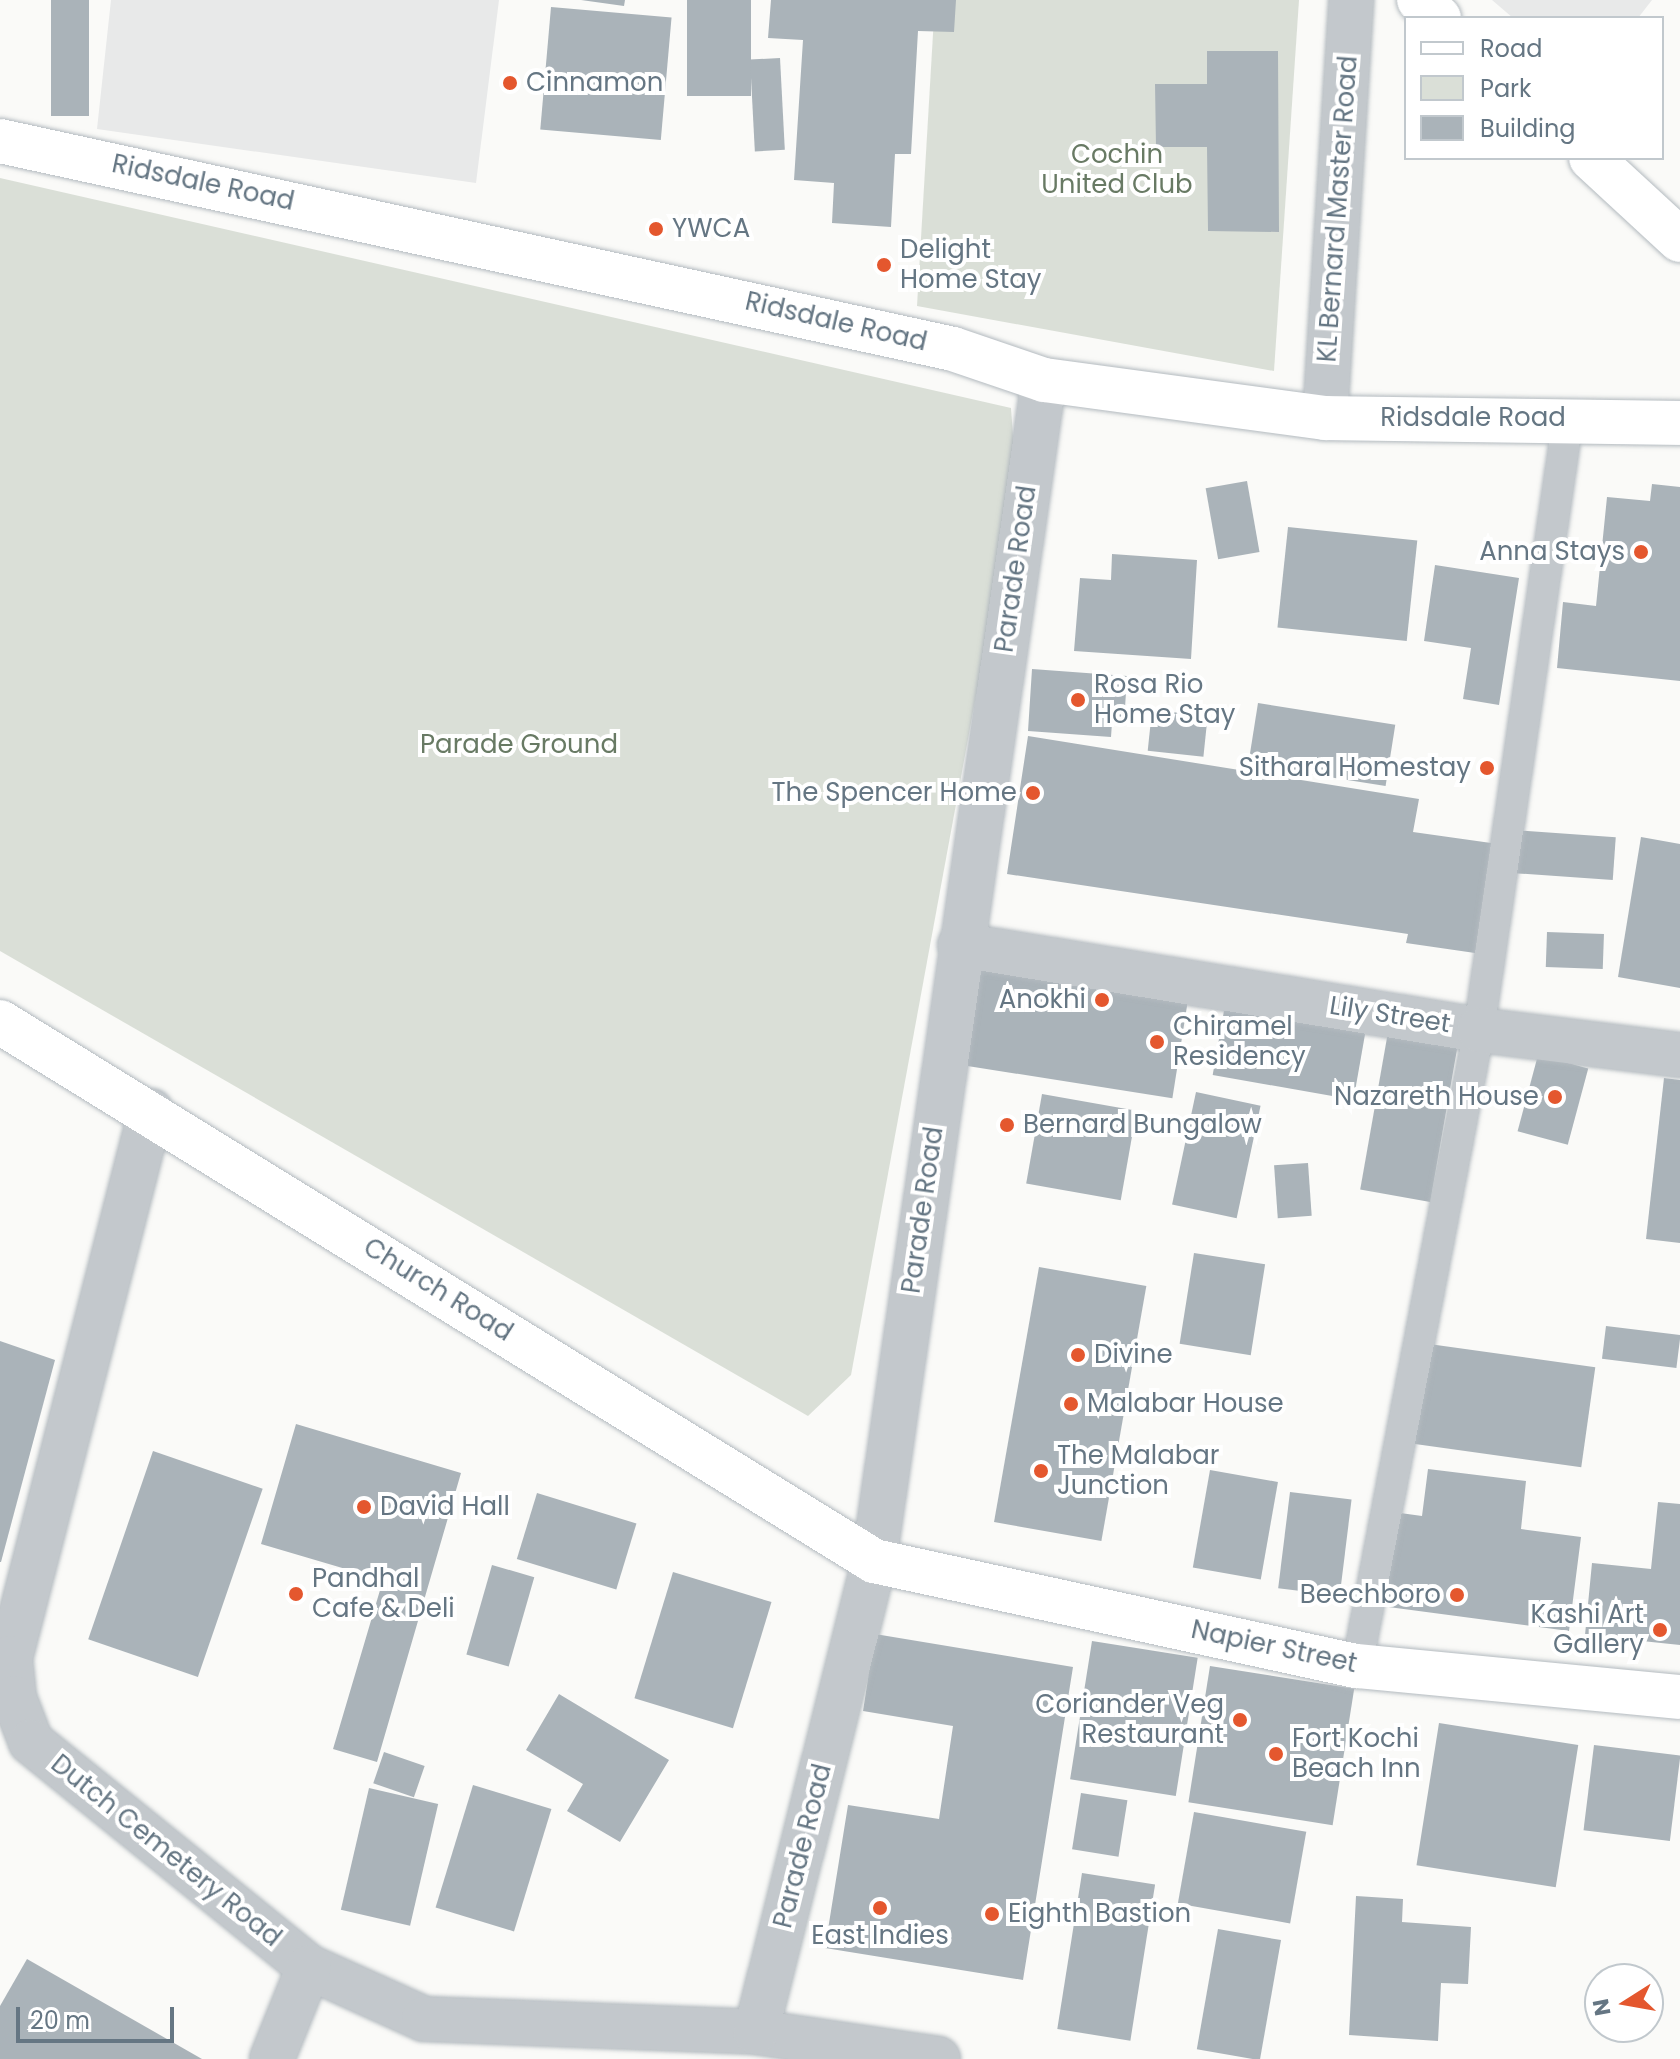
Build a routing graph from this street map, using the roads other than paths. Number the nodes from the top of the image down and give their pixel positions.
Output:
1 (1351, 0) edge
2 (1419, 0) edge
3 (1437, 16) edge
4 (0, 141) edge
5 (1593, 160) edge
6 (1680, 240) edge
7 (1044, 380) junction
8 (1325, 418) junction
9 (1568, 419) junction
10 (1680, 423) edge
11 (960, 945) junction
12 (0, 1022) edge
13 (1479, 1030) junction
14 (1680, 1055) edge
15 (151, 1111) junction
16 (874, 1561) junction
17 (1357, 1666) junction
18 (1680, 1697) edge
19 (309, 1967) junction
20 (756, 2032) junction
21 (596, 2044) edge
22 (272, 2059) edge
23 (938, 2059) edge

1 - 8 street, KL Bernard Master Road
2 - 3 main road
4 - 7 main road, Ridsdale Road
5 - 6 main road
7 - 8 main road, Ridsdale Road
7 - 11 street, Parade Road
8 - 9 main road, Ridsdale Road
9 - 10 main road, Ridsdale Road
9 - 13 lane
11 - 13 street, Lily Street
11 - 16 street, Parade Road
12 - 15 main road, Church Road
13 - 14 street, Lily Street
13 - 17 lane
15 - 16 main road, Church Road
15 - 19 street, Dutch Cemetery Road
16 - 17 main road, Napier Street
16 - 20 street, Parade Road
17 - 18 main road, Napier Street
19 - 21 street, Dutch Cemetery Road
19 - 22 street
20 - 21 street, Dutch Cemetery Road
20 - 23 street, Dutch Cemetery Road

